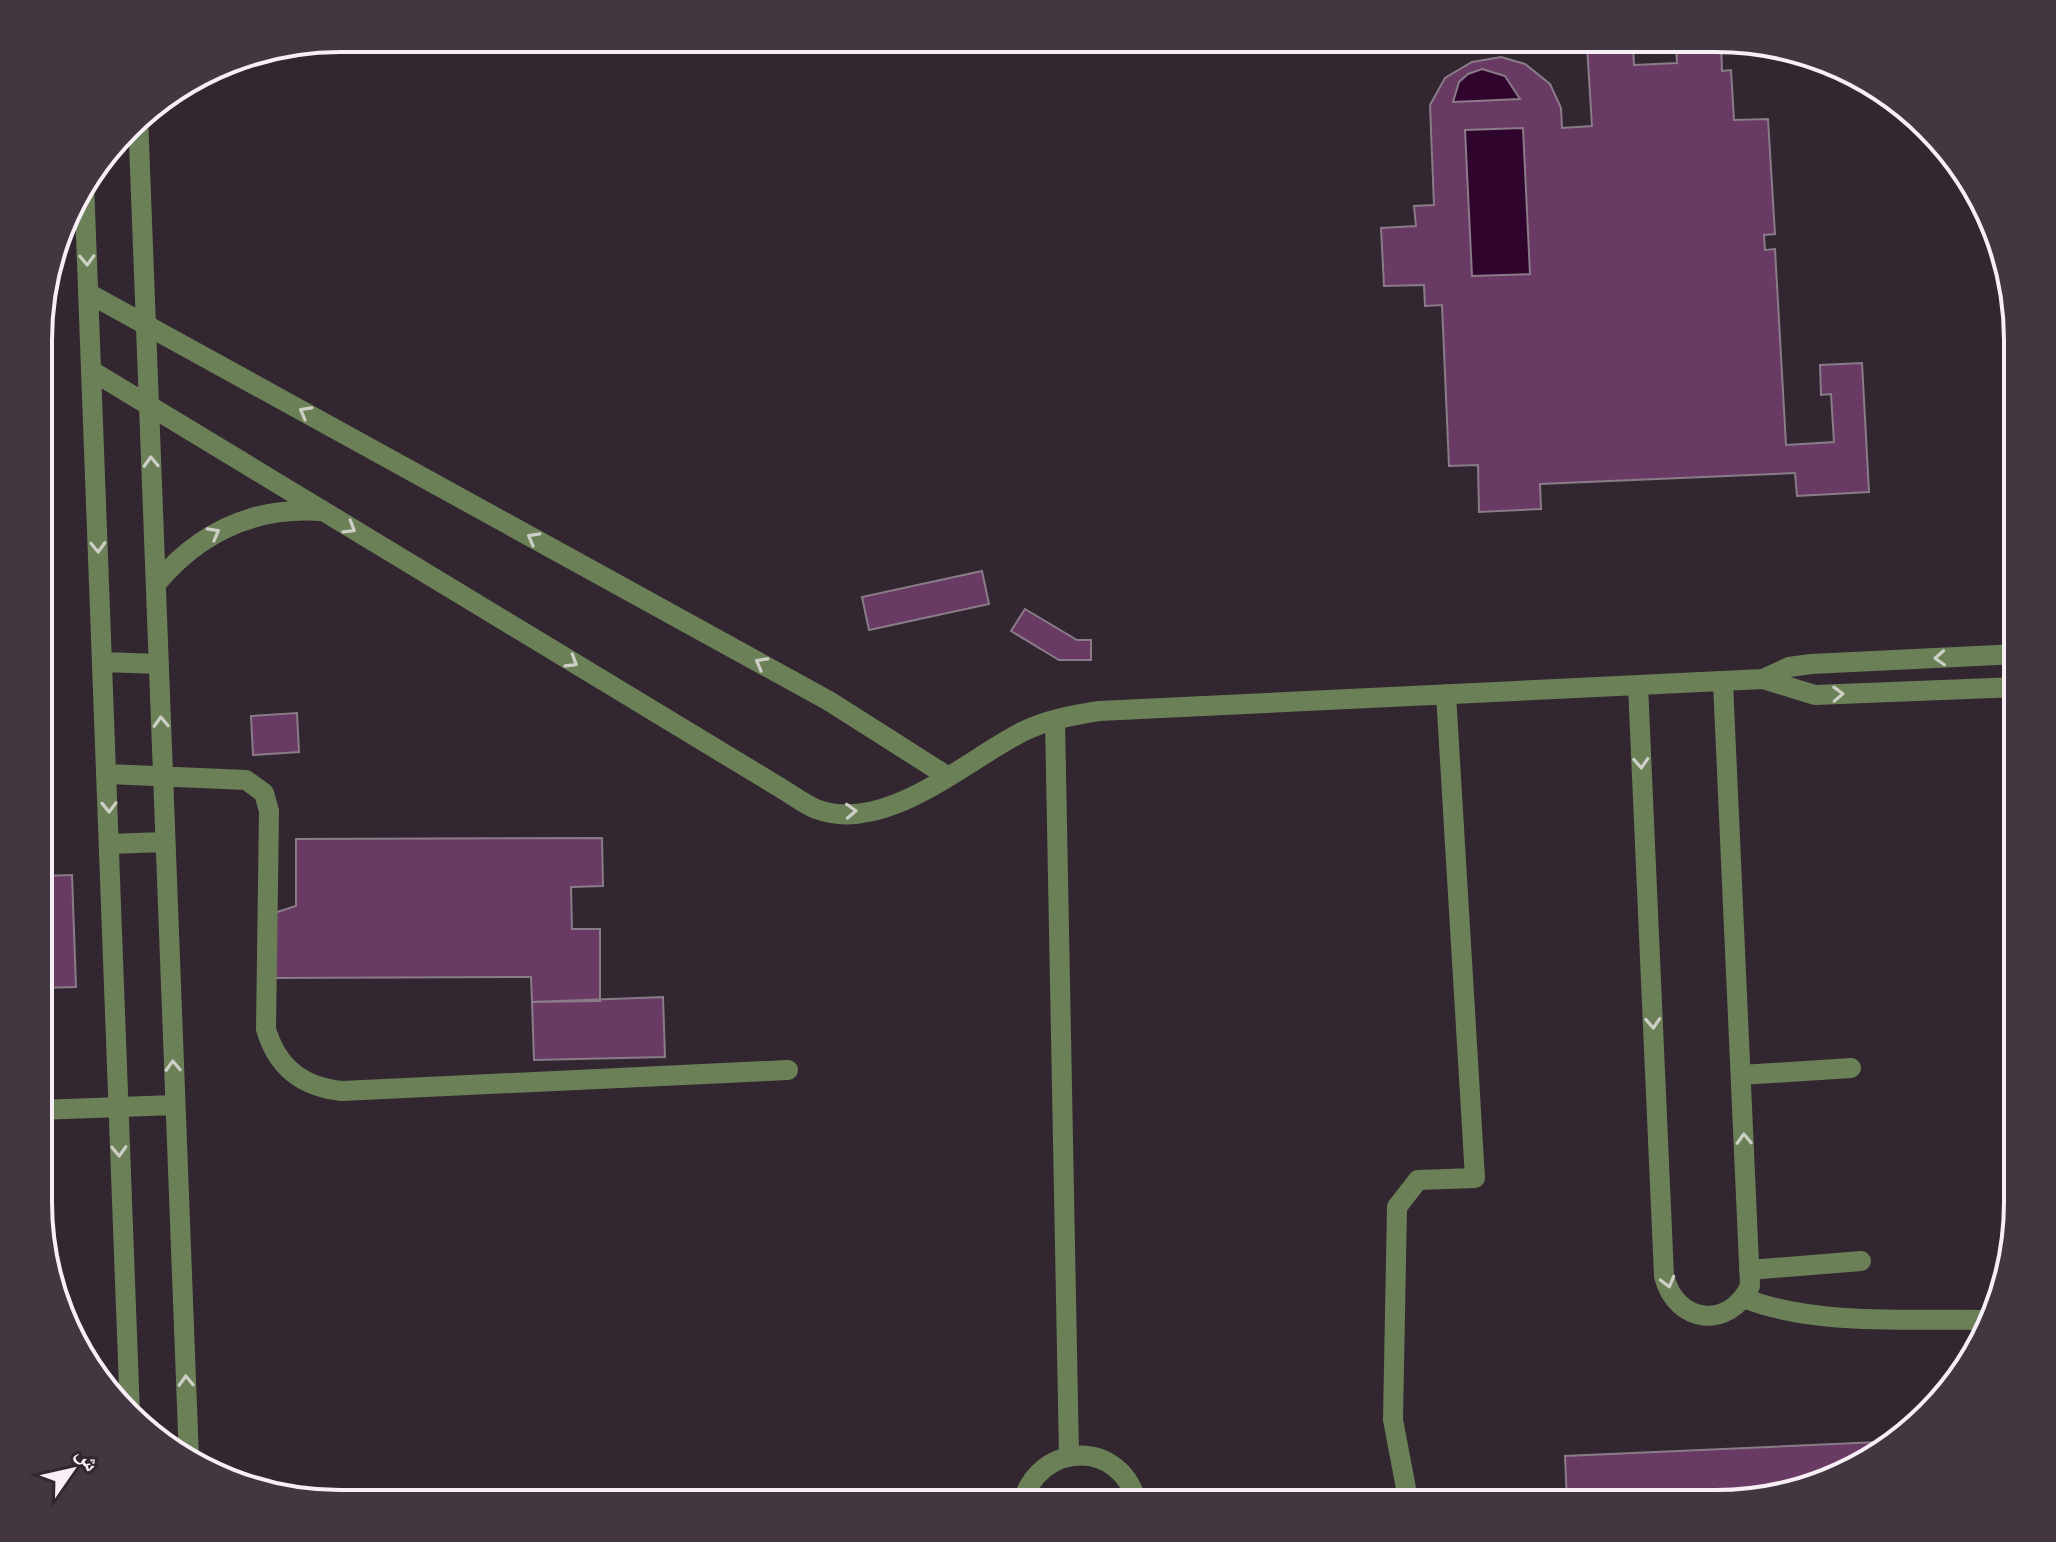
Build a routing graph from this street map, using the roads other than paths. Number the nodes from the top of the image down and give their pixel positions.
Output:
1 (139, 134) edge
2 (85, 207) edge
3 (88, 293) junction
4 (146, 325) junction
5 (92, 371) junction
6 (149, 406) junction
7 (322, 511) junction
8 (156, 584) junction
9 (2004, 655) edge
10 (103, 662) junction
11 (159, 664) junction
12 (1763, 679) junction
13 (1723, 682) junction
14 (1638, 685) junction
15 (2004, 688) edge
16 (1446, 694) junction
17 (1055, 720) junction
18 (108, 774) junction
19 (163, 776) junction
20 (947, 776) junction
21 (165, 842) junction
22 (109, 844) junction
23 (1851, 1068) dead end
24 (788, 1070) dead end
25 (1741, 1075) junction
26 (174, 1105) junction
27 (117, 1107) junction
28 (52, 1110) edge
29 (1861, 1261) dead end
30 (1749, 1270) junction
31 (1744, 1298) junction
32 (1979, 1320) edge
33 (129, 1399) edge
34 (188, 1447) edge
35 (1069, 1456) junction
36 (1026, 1490) edge
37 (1132, 1490) edge
38 (1406, 1490) edge

1 - 4 street
2 -> 3 street
3 - 4 street
3 - 5 street
4 - 6 street
20 -> 4 street
5 - 6 street
5 -> 10 street
6 - 7 street
8 -> 6 street
8 -> 7 street
7 -> 20 street
8 - 11 street
9 -> 12 street
10 - 11 street
10 - 18 street
19 -> 11 street
12 - 13 street
12 -> 15 street
13 - 14 street
13 - 25 street
14 - 16 street
14 -> 31 street
16 - 17 street
16 - 38 street
17 - 20 street
17 - 35 street
18 - 19 street
18 -> 22 street
19 - 21 street
19 - 24 street
21 - 22 street
26 -> 21 street
22 - 27 street
23 - 25 street
30 -> 25 street
26 - 27 street
34 -> 26 street
27 - 28 street
27 -> 33 street
29 - 30 street
30 - 31 street
31 - 32 street
35 - 36 street
35 - 37 street

